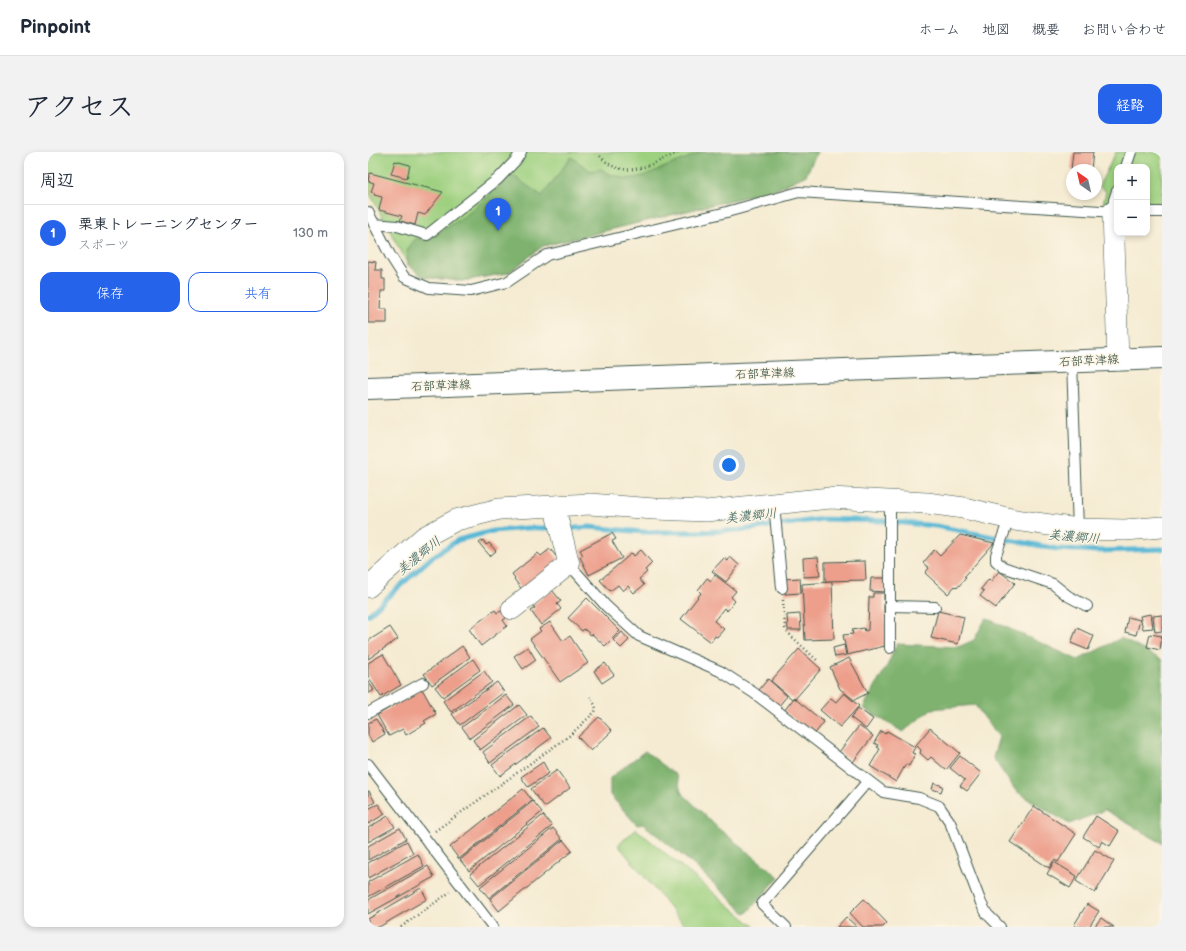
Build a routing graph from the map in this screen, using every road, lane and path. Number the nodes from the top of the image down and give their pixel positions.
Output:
1 (521, 152) edge
2 (680, 152) edge
3 (1131, 152) edge
4 (600, 156) dead end
5 (1127, 164) edge
6 (368, 212) edge
7 (1114, 212) edge
8 (1150, 212) edge
9 (1162, 212) edge
10 (374, 224) junction
11 (1115, 236) edge
12 (1162, 358) edge
13 (1118, 360) junction
14 (1072, 362) junction
15 (368, 388) edge
16 (889, 506) junction
17 (775, 509) junction
18 (557, 511) junction
19 (1007, 525) junction
20 (1162, 527) edge
21 (1078, 529) junction
22 (569, 564) junction
23 (368, 587) edge
24 (782, 588) joint
25 (890, 606) junction
26 (1087, 606) dead end
27 (935, 607) dead end
28 (512, 609) dead end
29 (890, 648) dead end
30 (818, 661) dead end
31 (423, 682) dead end
32 (590, 697) dead end
33 (368, 713) edge
34 (368, 765) edge
35 (868, 781) junction
36 (425, 838) junction
37 (460, 884) junction
38 (401, 927) edge
39 (493, 927) edge
40 (786, 927) edge
41 (1000, 927) edge

1 - 10 lane
2 - 4 path
3 - 5 lane
6 - 10 lane
7 - 10 lane
8 - 9 lane
11 - 13 street
12 - 13 main road, 石部草津線
13 - 14 main road, 石部草津線
14 - 15 main road, 石部草津線
14 - 21 lane
16 - 17 street
16 - 19 street
16 - 25 lane
17 - 18 street
17 - 24 lane
18 - 22 street
18 - 23 street
19 - 21 street
19 - 26 lane
20 - 21 street
22 - 28 street
22 - 35 lane
24 - 30 path
25 - 27 lane
25 - 29 lane
31 - 33 lane
32 - 36 path
34 - 36 lane
35 - 40 lane
35 - 41 lane
36 - 37 lane
37 - 38 path
37 - 39 lane

